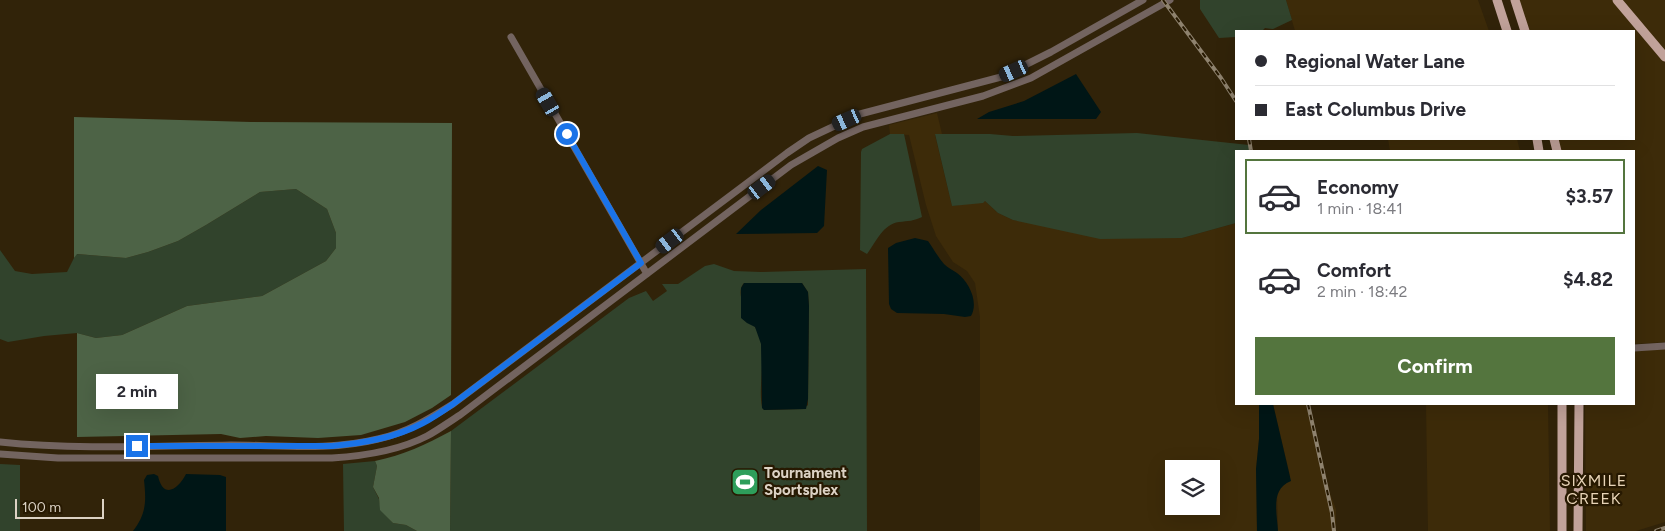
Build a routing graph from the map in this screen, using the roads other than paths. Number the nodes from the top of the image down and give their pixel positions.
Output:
1 (1144, 0) edge
2 (1170, 0) edge
3 (1497, 0) edge
4 (1617, 0) edge
5 (1516, 3) edge
6 (1502, 13) junction
7 (1507, 30) edge
8 (1525, 30) edge
9 (511, 37) dead end
10 (1665, 57) edge
11 (908, 101) junction
12 (912, 114) junction
13 (641, 263) junction
14 (648, 274) junction
15 (1665, 346) edge
16 (1635, 348) edge
17 (1562, 405) edge
18 (1578, 405) edge
19 (0, 442) edge
20 (58, 446) junction
21 (0, 454) edge
22 (58, 458) junction
23 (1562, 531) edge
24 (1578, 531) edge

1 - 11 street
2 - 12 street
3 - 6 main road
4 - 10 main road
5 - 6 main road
5 - 8 main road
6 - 7 main road
9 - 13 street
11 - 12 street
11 - 13 street
12 - 14 street
13 - 14 street
13 - 20 street
14 - 22 street
15 - 16 street
17 - 23 main road
18 - 24 main road
19 - 20 street
20 - 22 street
21 - 22 street

